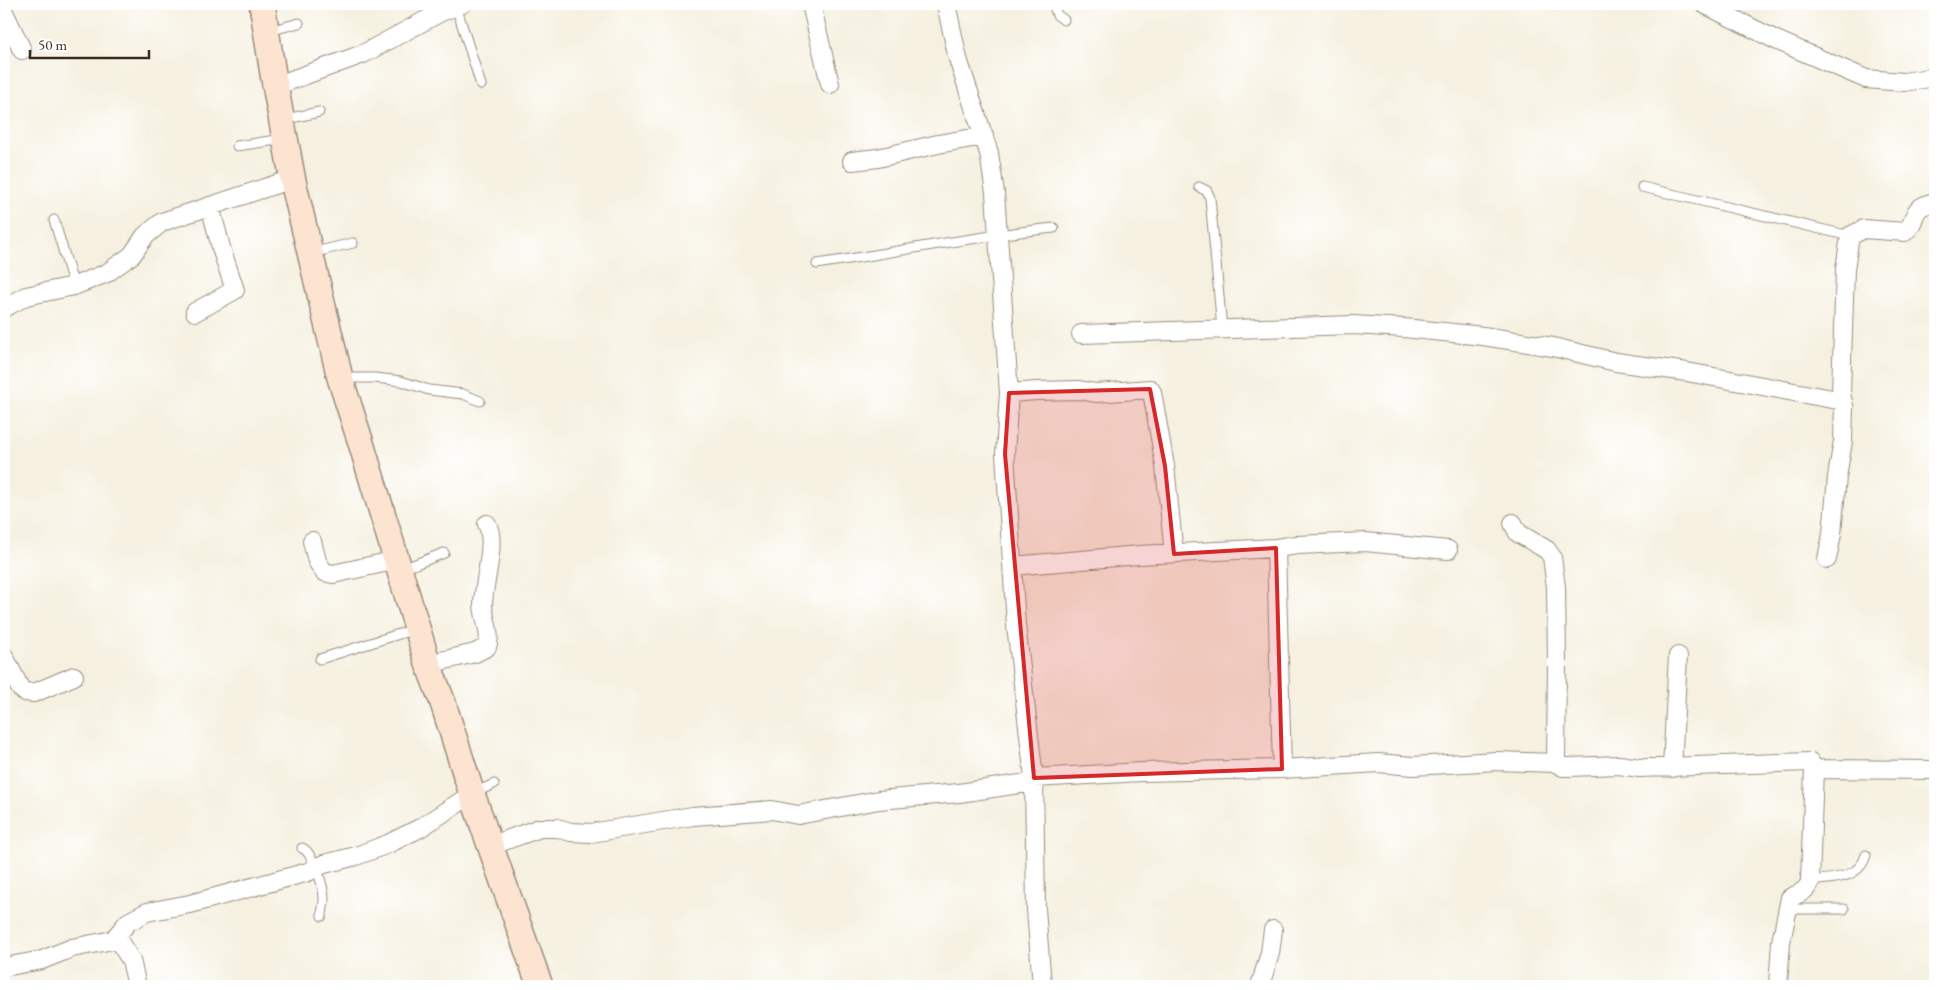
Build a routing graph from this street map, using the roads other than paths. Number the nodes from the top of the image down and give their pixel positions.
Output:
1 (262, 4) edge
2 (811, 4) edge
3 (946, 4) edge
4 (1053, 4) edge
5 (1704, 4) edge
6 (459, 5) edge
7 (4, 12) edge
8 (1064, 20) dead end
9 (299, 23) dead end
10 (266, 32) junction
11 (22, 50) dead end
12 (1935, 77) edge
13 (481, 84) dead end
14 (830, 84) dead end
15 (275, 86) junction
16 (319, 112) dead end
17 (281, 133) junction
18 (984, 136) junction
19 (237, 146) dead end
20 (852, 161) dead end
21 (287, 182) junction
22 (1199, 187) dead end
23 (1642, 187) dead end
24 (1935, 202) edge
25 (210, 206) junction
26 (54, 220) dead end
27 (1054, 228) dead end
28 (1002, 234) junction
29 (1850, 236) junction
30 (353, 243) dead end
31 (311, 253) junction
32 (817, 264) dead end
33 (73, 283) junction
34 (4, 308) edge
35 (195, 312) dead end
36 (1222, 329) junction
37 (1081, 334) dead end
38 (340, 378) junction
39 (1013, 393) junction
40 (480, 401) dead end
41 (1843, 401) junction
42 (1513, 523) dead end
43 (487, 524) dead end
44 (312, 541) dead end
45 (1276, 548) junction
46 (1448, 550) dead end
47 (444, 553) dead end
48 (1174, 554) junction
49 (1828, 559) dead end
50 (396, 564) junction
51 (1014, 566) junction
52 (414, 629) junction
53 (4, 656) edge
54 (1678, 656) dead end
55 (320, 659) dead end
56 (428, 664) junction
57 (74, 676) dead end
58 (1556, 763) junction
59 (1672, 768) junction
60 (1282, 769) junction
61 (1814, 770) junction
62 (1935, 770) edge
63 (1036, 779) junction
64 (494, 784) dead end
65 (461, 801) junction
66 (490, 846) junction
67 (302, 848) dead end
68 (1866, 855) dead end
69 (316, 868) junction
70 (1810, 881) junction
71 (1788, 909) junction
72 (1844, 909) dead end
73 (322, 916) dead end
74 (1273, 930) dead end
75 (116, 937) junction
76 (4, 967) edge
77 (136, 986) edge
78 (540, 986) edge
79 (1042, 986) edge
80 (1260, 986) edge
81 (1778, 986) edge

1 - 10 street
2 - 14 street
3 - 18 street
4 - 8 lane
5 - 12 street
6 - 13 lane
6 - 15 street
7 - 11 street
9 - 10 lane
10 - 15 street
15 - 17 street
16 - 17 lane
17 - 19 lane
17 - 21 street
18 - 20 street
18 - 28 street
21 - 25 street
21 - 31 street
22 - 36 lane
23 - 29 lane
24 - 29 street
25 - 33 street
25 - 35 street
26 - 33 lane
27 - 28 lane
28 - 32 lane
28 - 39 street
29 - 41 street
30 - 31 lane
31 - 38 street
33 - 34 street
36 - 37 street
36 - 41 street
38 - 40 lane
38 - 50 street
39 - 48 street
39 - 51 street
41 - 49 street
42 - 58 street
43 - 56 street
44 - 50 street
45 - 46 street
45 - 48 street
45 - 60 street
47 - 50 lane
48 - 51 street
50 - 52 street
51 - 63 street
52 - 55 lane
52 - 56 street
53 - 57 street
54 - 59 street
56 - 65 street
58 - 59 street
58 - 60 street
59 - 61 street
60 - 63 street
61 - 62 street
61 - 70 street
63 - 66 street
63 - 79 street
64 - 65 lane
65 - 66 street
65 - 69 street
66 - 78 street
67 - 69 lane
68 - 70 lane
69 - 73 lane
69 - 75 street
70 - 71 street
71 - 72 lane
71 - 81 street
74 - 80 street
75 - 76 street
75 - 77 street

